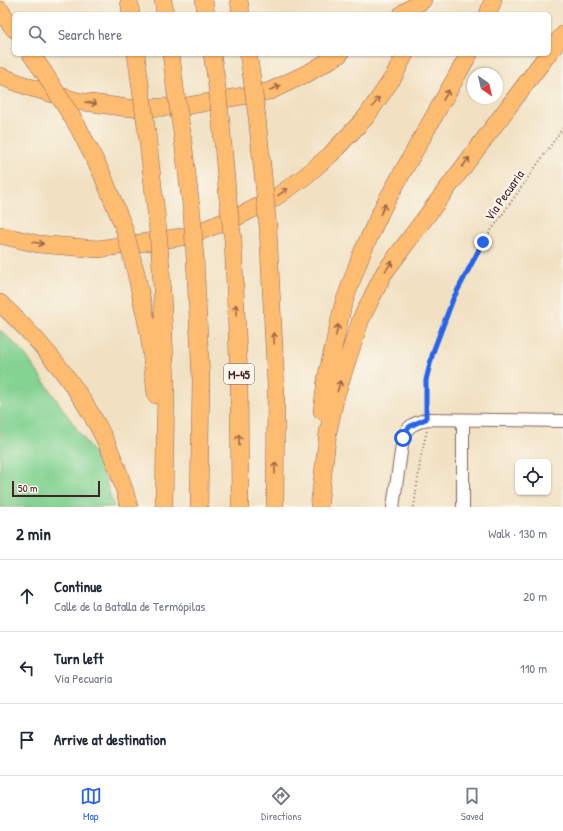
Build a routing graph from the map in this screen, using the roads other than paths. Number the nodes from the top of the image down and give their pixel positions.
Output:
1 (129, 0) edge
2 (163, 0) edge
3 (204, 0) edge
4 (239, 0) edge
5 (423, 0) edge
6 (428, 0) edge
7 (493, 0) edge
8 (0, 10) edge
9 (131, 12) edge
10 (165, 12) edge
11 (206, 12) edge
12 (241, 12) edge
13 (405, 12) edge
14 (425, 12) edge
15 (489, 12) edge
16 (12, 26) edge
17 (563, 35) edge
18 (551, 49) edge
19 (32, 56) edge
20 (136, 56) edge
21 (171, 56) edge
22 (212, 56) edge
23 (248, 56) edge
24 (337, 56) edge
25 (404, 56) edge
26 (468, 56) edge
27 (546, 56) edge
28 (0, 76) edge
29 (0, 235) edge
30 (0, 303) edge
31 (464, 420) junction
32 (563, 421) edge
33 (129, 507) edge
34 (163, 507) edge
35 (199, 507) edge
36 (240, 507) edge
37 (275, 507) edge
38 (311, 507) edge
39 (319, 507) edge
40 (393, 507) edge
41 (463, 507) edge

1 - 9 highway
2 - 10 highway
3 - 11 highway
4 - 12 highway
5 - 13 highway
6 - 14 highway
7 - 15 highway
8 - 16 highway
17 - 18 highway
19 - 34 highway, bridge
20 - 34 highway, bridge
21 - 35 highway, bridge
36 -> 22 highway, M-45, bridge
37 -> 23 highway, bridge
28 -> 24 highway
29 -> 25 highway
38 -> 26 highway
39 -> 27 highway
30 - 33 highway
31 - 32 street
31 - 40 street
31 - 41 street

